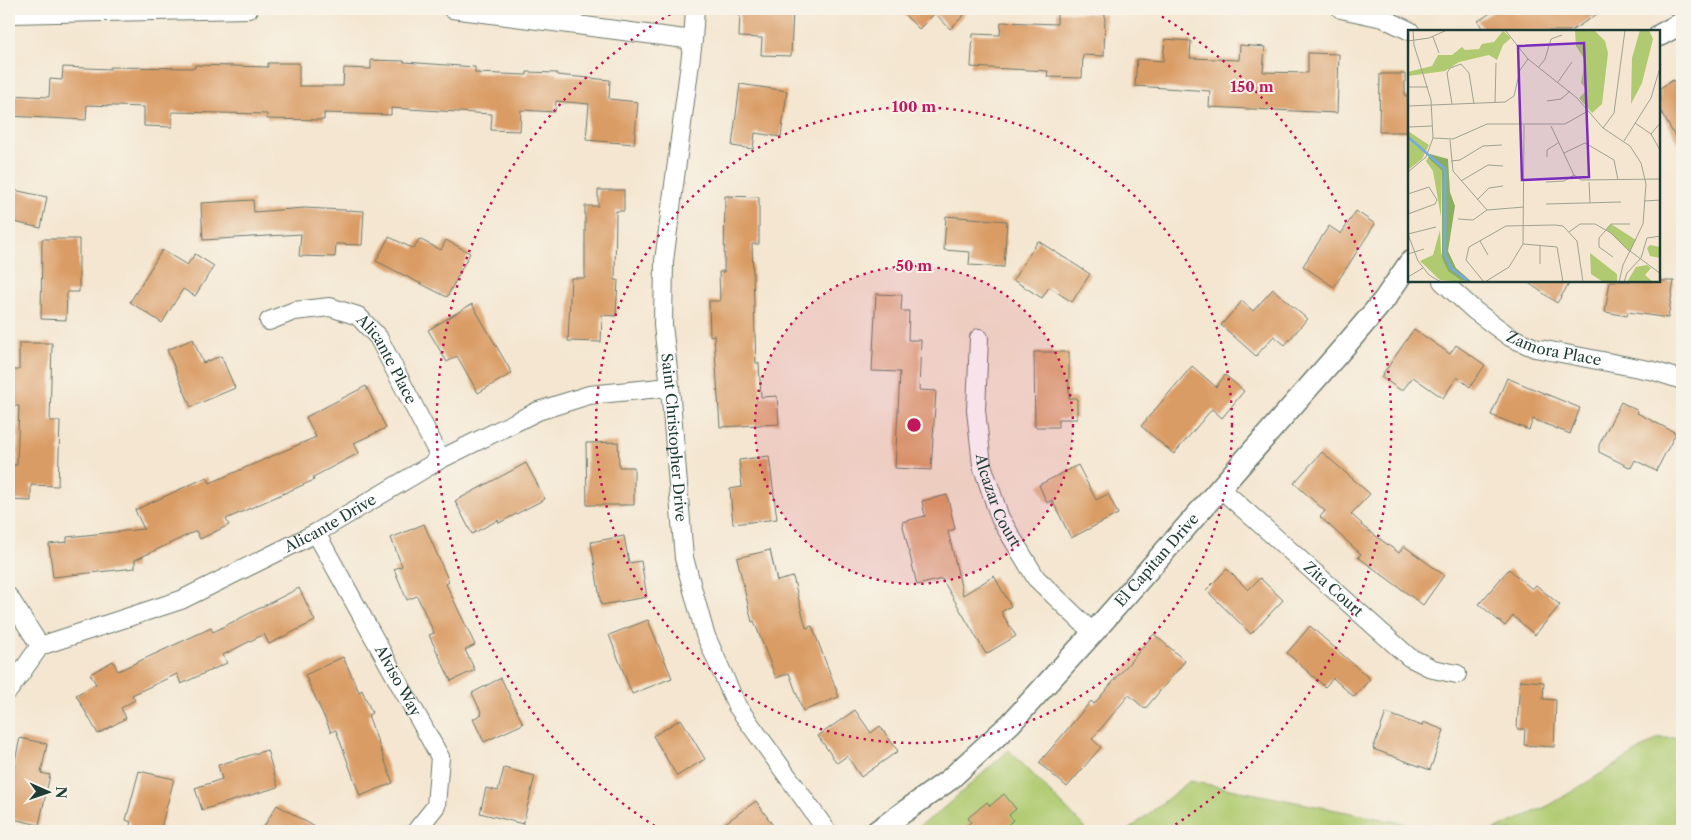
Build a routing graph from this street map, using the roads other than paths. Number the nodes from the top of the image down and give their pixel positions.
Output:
1 (249, 9) edge
2 (452, 9) edge
3 (695, 9) edge
4 (1341, 9) edge
5 (9, 14) edge
6 (1682, 23) edge
7 (1408, 30) edge
8 (1661, 34) edge
9 (693, 40) junction
10 (1408, 265) edge
11 (1443, 282) edge
12 (269, 321) dead end
13 (979, 338) dead end
14 (1682, 380) edge
15 (670, 387) junction
16 (441, 459) junction
17 (1220, 488) junction
18 (316, 533) junction
19 (9, 597) edge
20 (1093, 633) junction
21 (40, 646) junction
22 (1457, 674) dead end
23 (9, 690) edge
24 (416, 831) edge
25 (827, 831) edge
26 (877, 831) edge

1 - 5 street
2 - 9 street
3 - 9 street, Saint Christopher Drive
4 - 7 street
6 - 8 street
9 - 15 street, Saint Christopher Drive
10 - 17 street, El Capitan Drive
11 - 14 street, Zamora Place
12 - 16 street, Alicante Place
13 - 20 street, Alcazar Court
15 - 16 street, Alicante Drive
15 - 25 street, Saint Christopher Drive
16 - 18 street, Alicante Drive
17 - 20 street, El Capitan Drive
17 - 22 street, Zita Court
18 - 21 street, Alicante Drive
18 - 24 street, Alviso Way
19 - 21 street
20 - 26 street, El Capitan Drive
21 - 23 street

